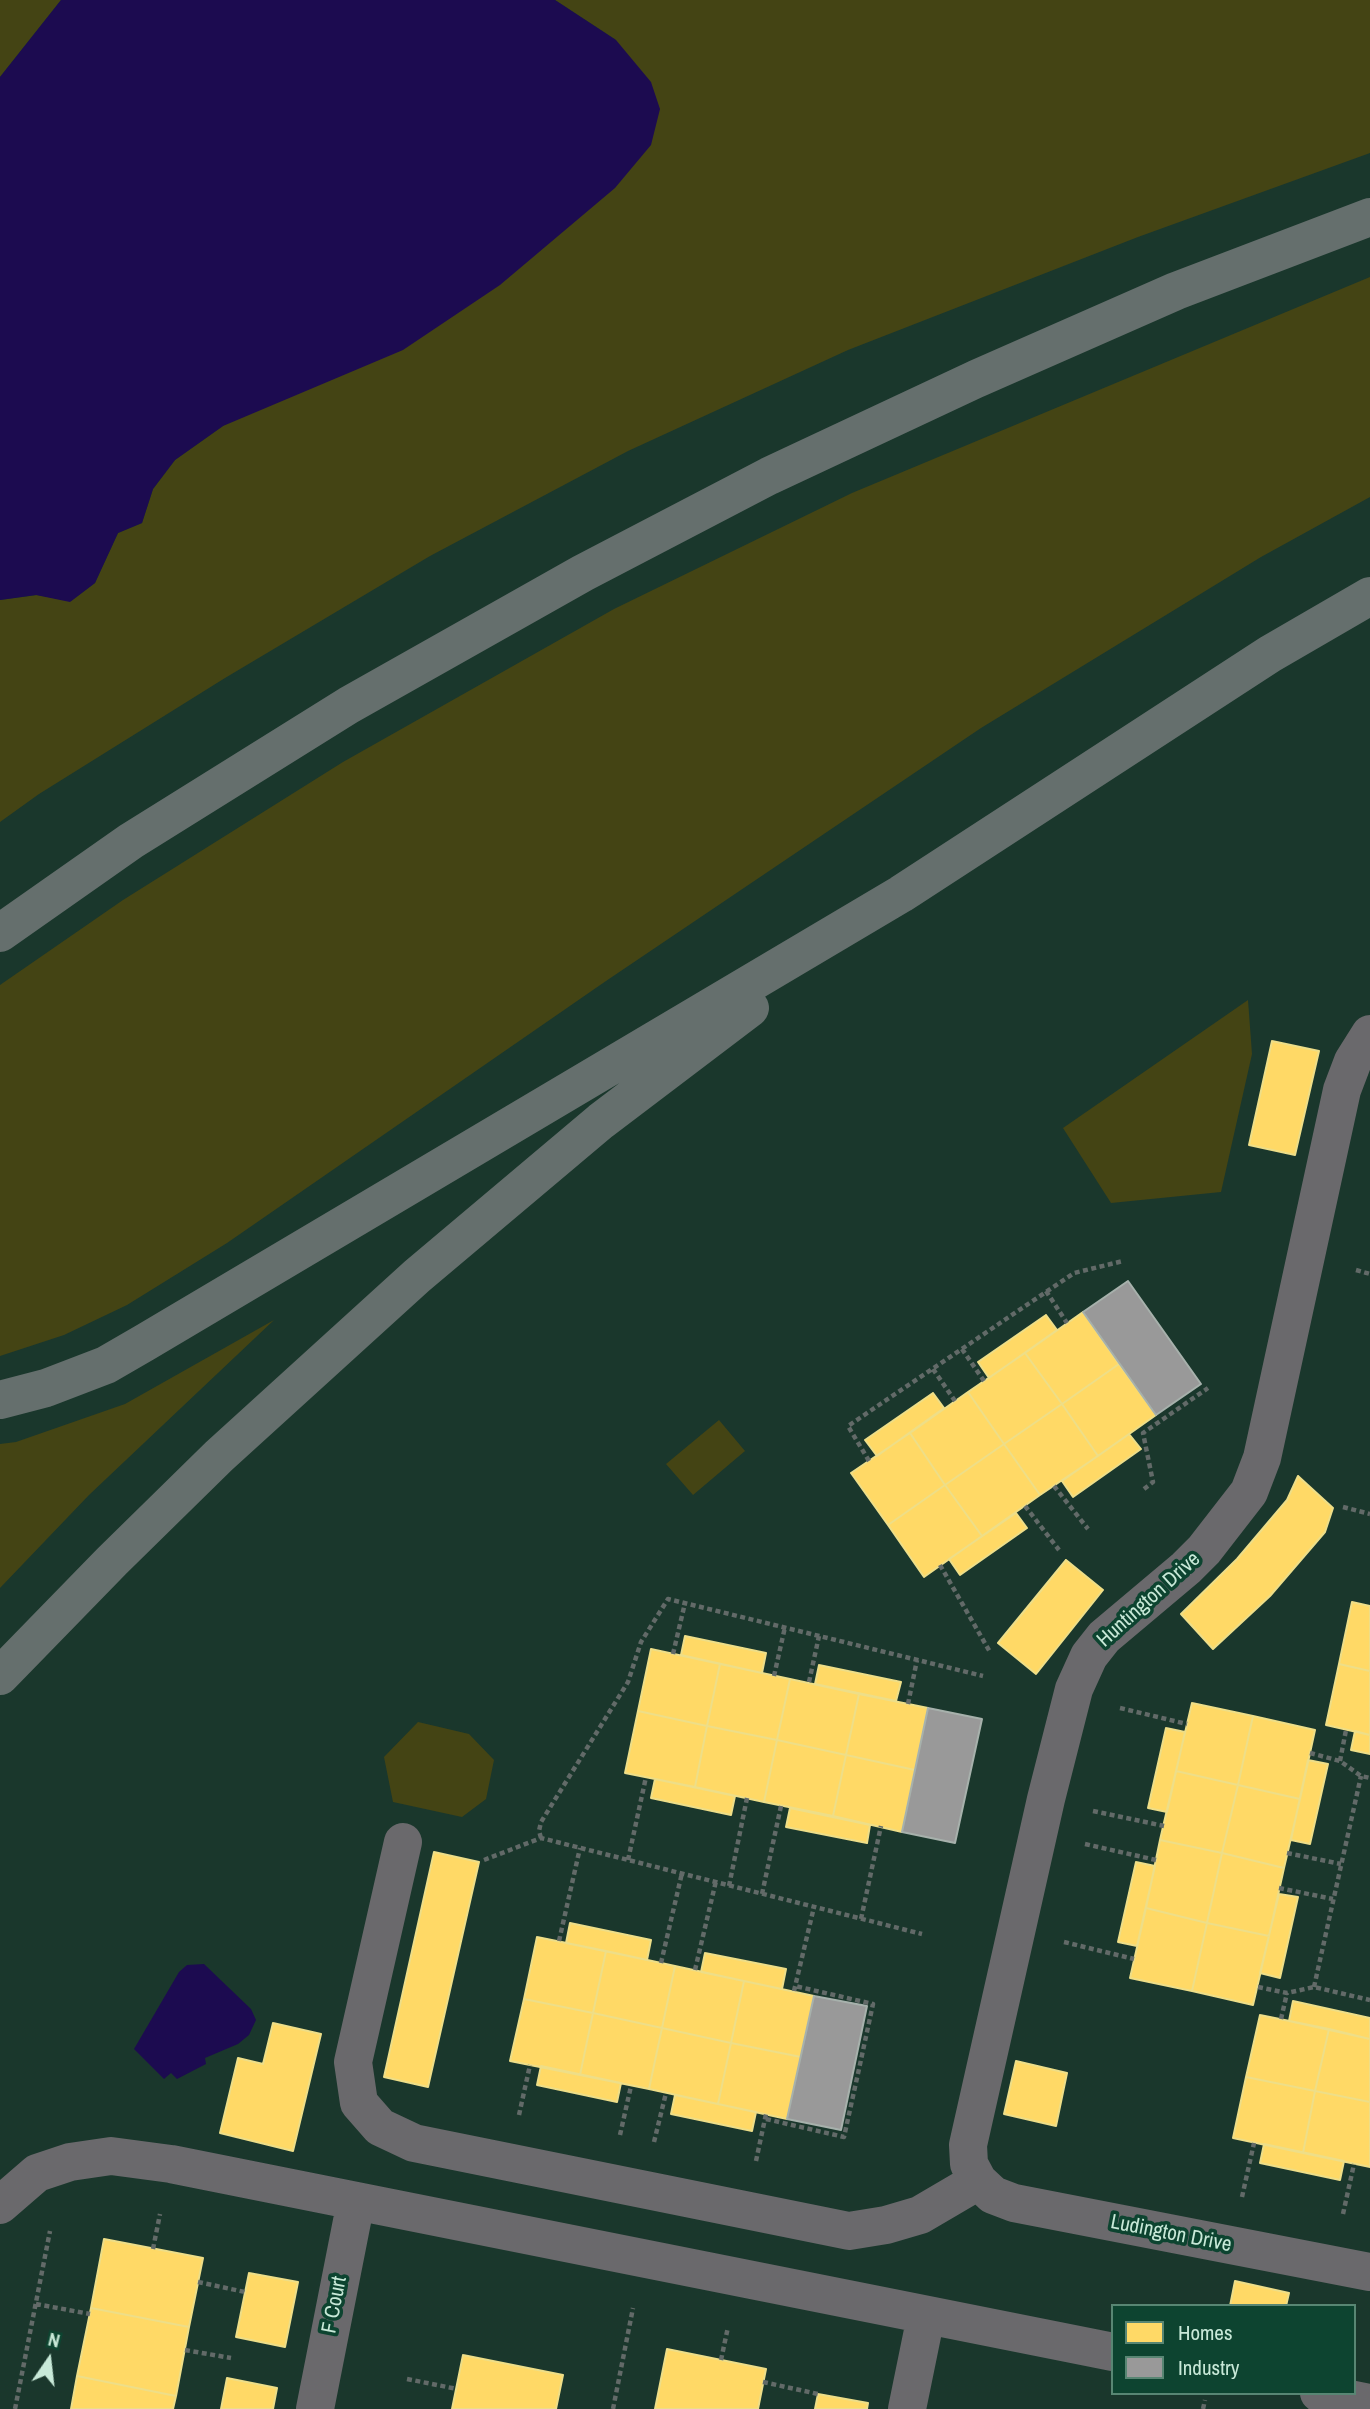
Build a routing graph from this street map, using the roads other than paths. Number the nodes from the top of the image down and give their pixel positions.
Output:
1 (1370, 218) edge
2 (1370, 596) edge
3 (901, 894) junction
4 (0, 933) edge
5 (1370, 1034) edge
6 (0, 1400) edge
7 (0, 1676) edge
8 (403, 1842) dead end
9 (978, 2181) junction
10 (356, 2200) junction
11 (0, 2205) edge
12 (1370, 2272) edge
13 (926, 2316) junction
14 (1111, 2352) edge
15 (1330, 2395) edge
16 (1370, 2403) edge
17 (315, 2409) edge
18 (907, 2409) edge

1 - 4 highway
2 - 3 highway
3 - 6 highway
3 - 7 highway
5 - 9 street, Huntington Drive
8 - 9 street
9 - 12 street, Ludington Drive
10 - 11 street
10 - 13 street
10 - 17 street, F Court
13 - 14 street
13 - 18 street
15 - 16 street

